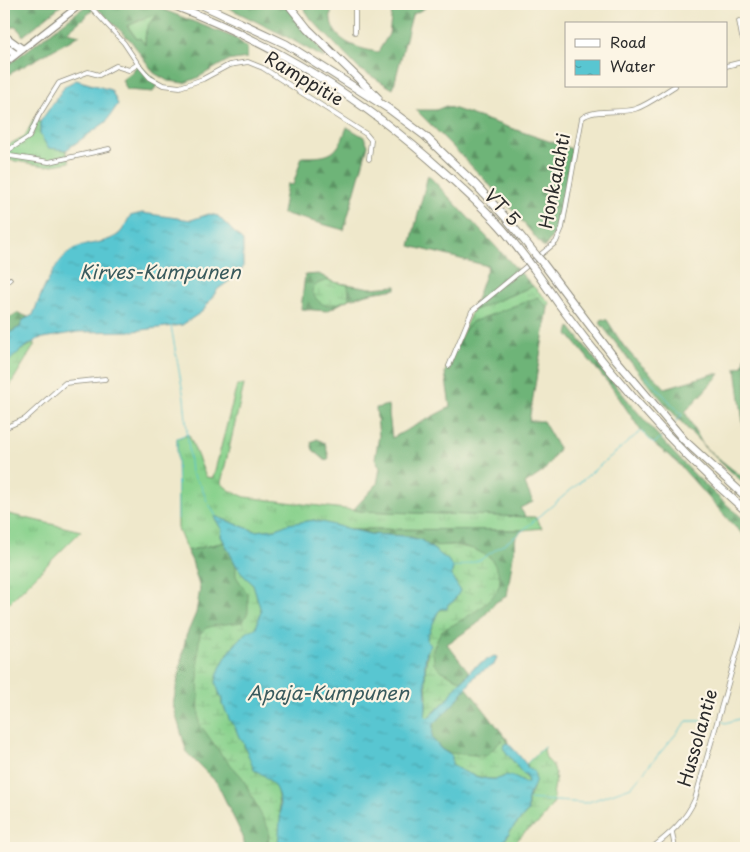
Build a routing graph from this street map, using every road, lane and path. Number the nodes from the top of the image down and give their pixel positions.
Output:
1 (81, 4) edge
2 (88, 4) edge
3 (170, 4) edge
4 (200, 4) edge
5 (288, 4) edge
6 (355, 4) edge
7 (739, 22) dead end
8 (355, 32) dead end
9 (4, 36) edge
10 (746, 44) edge
11 (4, 46) edge
12 (22, 49) junction
13 (15, 54) junction
14 (746, 60) edge
15 (4, 64) edge
16 (138, 64) junction
17 (728, 65) edge
18 (672, 88) edge
19 (389, 109) junction
20 (109, 149) dead end
21 (4, 154) edge
22 (369, 159) dead end
23 (10, 279) dead end
24 (4, 284) edge
25 (449, 366) dead end
26 (105, 379) dead end
27 (4, 428) edge
28 (746, 498) edge
29 (746, 511) edge
30 (746, 621) edge
31 (672, 832) junction
32 (652, 848) edge
33 (675, 848) edge

1 - 12 street
2 - 16 street, Ramppitie
3 - 29 highway, VT 5, bridge
4 - 19 highway, VT 5
5 - 19 highway
6 - 8 street
7 - 10 street
9 - 12 highway
11 - 13 highway
12 - 13 street
13 - 15 street
14 - 17 street
16 - 21 street
16 - 22 street, Ramppitie
18 - 25 street, Honkalahti
19 - 28 highway, VT 5, bridge
20 - 21 street
23 - 24 street
26 - 27 street
30 - 31 street, Hussolantie
31 - 32 street, Hussolantie
31 - 33 street

